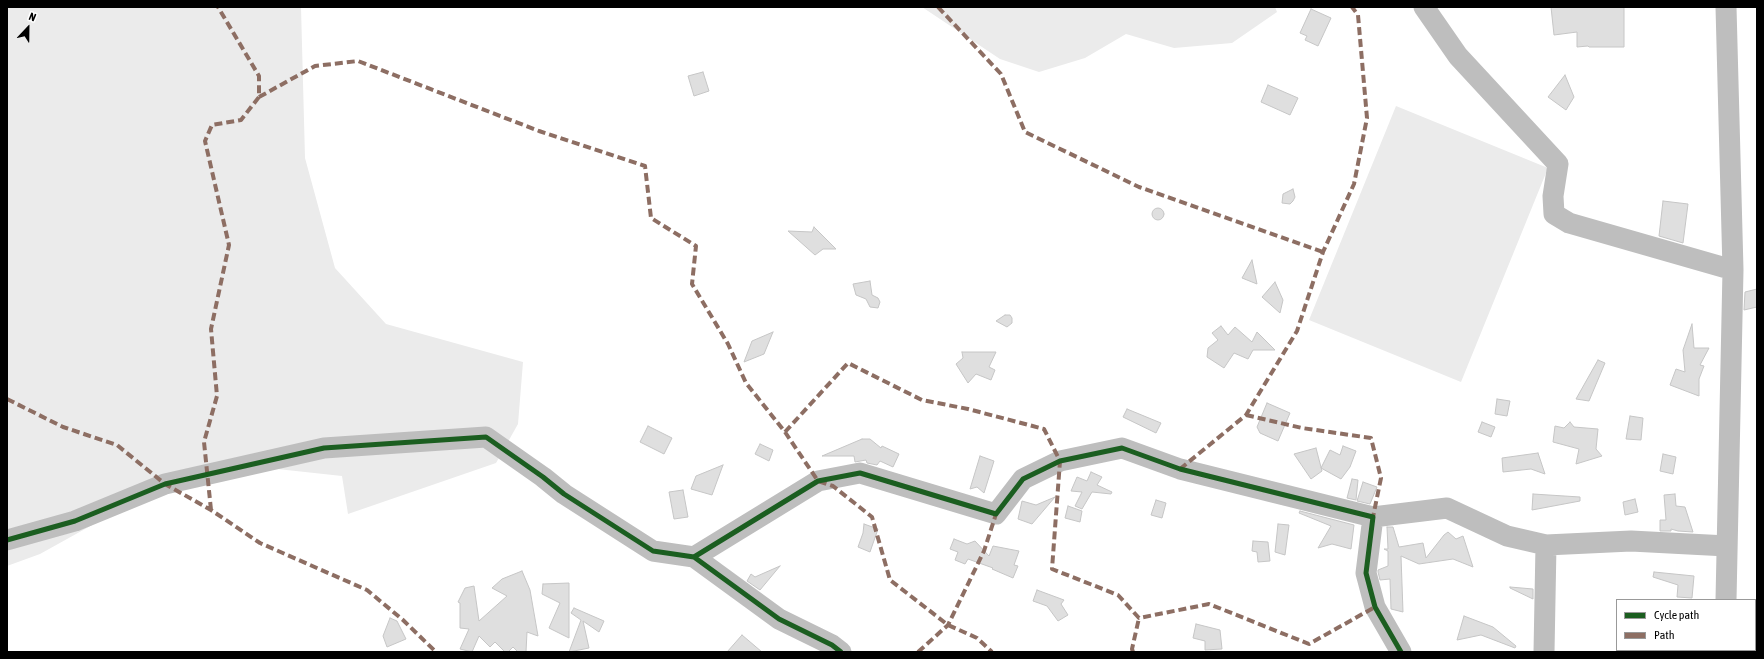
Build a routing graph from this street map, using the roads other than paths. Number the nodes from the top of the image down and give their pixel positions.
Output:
1 (1424, 7) edge
2 (1726, 7) edge
3 (1733, 270) junction
4 (1373, 517) junction
5 (7, 540) edge
6 (1546, 544) junction
7 (1727, 546) junction
8 (694, 557) junction
9 (1726, 599) edge
10 (841, 652) edge
11 (1401, 652) edge
12 (1544, 652) edge

1 - 3 street
2 - 3 street
3 - 7 street
4 - 6 street
4 - 8 street
4 - 11 street
5 - 8 street
6 - 7 street
6 - 12 street
7 - 9 street
8 - 10 street

